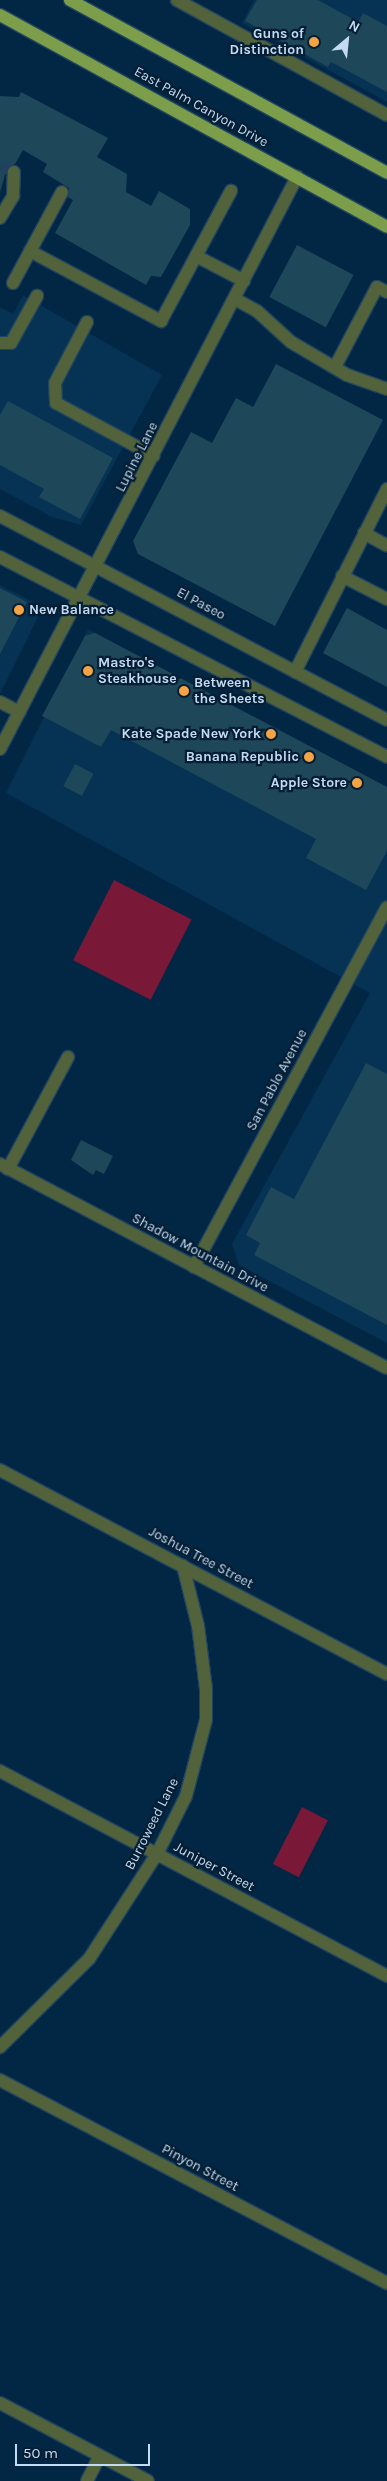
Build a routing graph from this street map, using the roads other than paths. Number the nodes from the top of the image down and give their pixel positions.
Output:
1 (70, 0) edge
2 (177, 0) edge
3 (0, 15) edge
4 (387, 115) edge
5 (14, 172) dead end
6 (387, 173) edge
7 (297, 177) junction
8 (231, 191) dead end
9 (62, 192) dead end
10 (0, 218) edge
11 (387, 226) edge
12 (30, 251) junction
13 (196, 256) junction
14 (244, 281) junction
15 (13, 283) dead end
16 (387, 292) edge
17 (37, 296) dead end
18 (235, 299) junction
19 (87, 322) dead end
20 (0, 342) edge
21 (335, 367) junction
22 (386, 388) edge
23 (154, 456) junction
24 (387, 489) edge
25 (0, 516) edge
26 (364, 533) junction
27 (387, 546) edge
28 (0, 557) edge
29 (97, 566) junction
30 (342, 576) junction
31 (81, 596) junction
32 (387, 599) edge
33 (296, 672) junction
34 (0, 702) edge
35 (20, 712) junction
36 (387, 720) edge
37 (0, 749) edge
38 (387, 757) edge
39 (387, 907) edge
40 (68, 1057) dead end
41 (4, 1166) edge
42 (194, 1267) junction
43 (387, 1368) edge
44 (0, 1470) edge
45 (184, 1566) junction
46 (387, 1674) edge
47 (0, 1771) edge
48 (158, 1854) junction
49 (387, 1976) edge
50 (0, 2047) edge
51 (0, 2080) edge
52 (387, 2283) edge
53 (0, 2403) edge
54 (100, 2456) junction
55 (87, 2481) edge
56 (148, 2481) edge

1 - 6 main road
2 - 4 street
3 - 7 main road, East Palm Canyon Drive
5 - 10 street
7 - 11 main road, East Palm Canyon Drive
7 - 14 street, Lupine Lane
8 - 13 street
9 - 12 street
12 - 13 street
12 - 15 street
13 - 14 street
14 - 18 street, Lupine Lane
16 - 21 street
17 - 20 street
18 - 21 street
18 - 23 street, Lupine Lane
19 - 23 street
21 - 22 street
23 - 29 street, Lupine Lane
24 - 26 street
25 - 29 street, El Paseo
26 - 27 street
26 - 30 street
28 - 31 street
29 - 31 street, Lupine Lane
29 - 33 street, El Paseo
30 - 32 street
30 - 33 street
31 - 35 street, Lupine Lane
31 - 38 street
33 - 36 street, El Paseo
34 - 35 street
35 - 37 street, Lupine Lane
39 - 42 street, San Pablo Avenue
40 - 41 street
41 - 42 street, Shadow Mountain Drive
42 - 43 street, Shadow Mountain Drive
44 - 45 street, Joshua Tree Street
45 - 46 street, Joshua Tree Street
45 - 48 street, Burroweed Lane
47 - 48 street, Juniper Street
48 - 49 street, Juniper Street
48 - 50 street, Burroweed Lane
51 - 52 street, Pinyon Street
53 - 54 street
54 - 55 street
54 - 56 street

